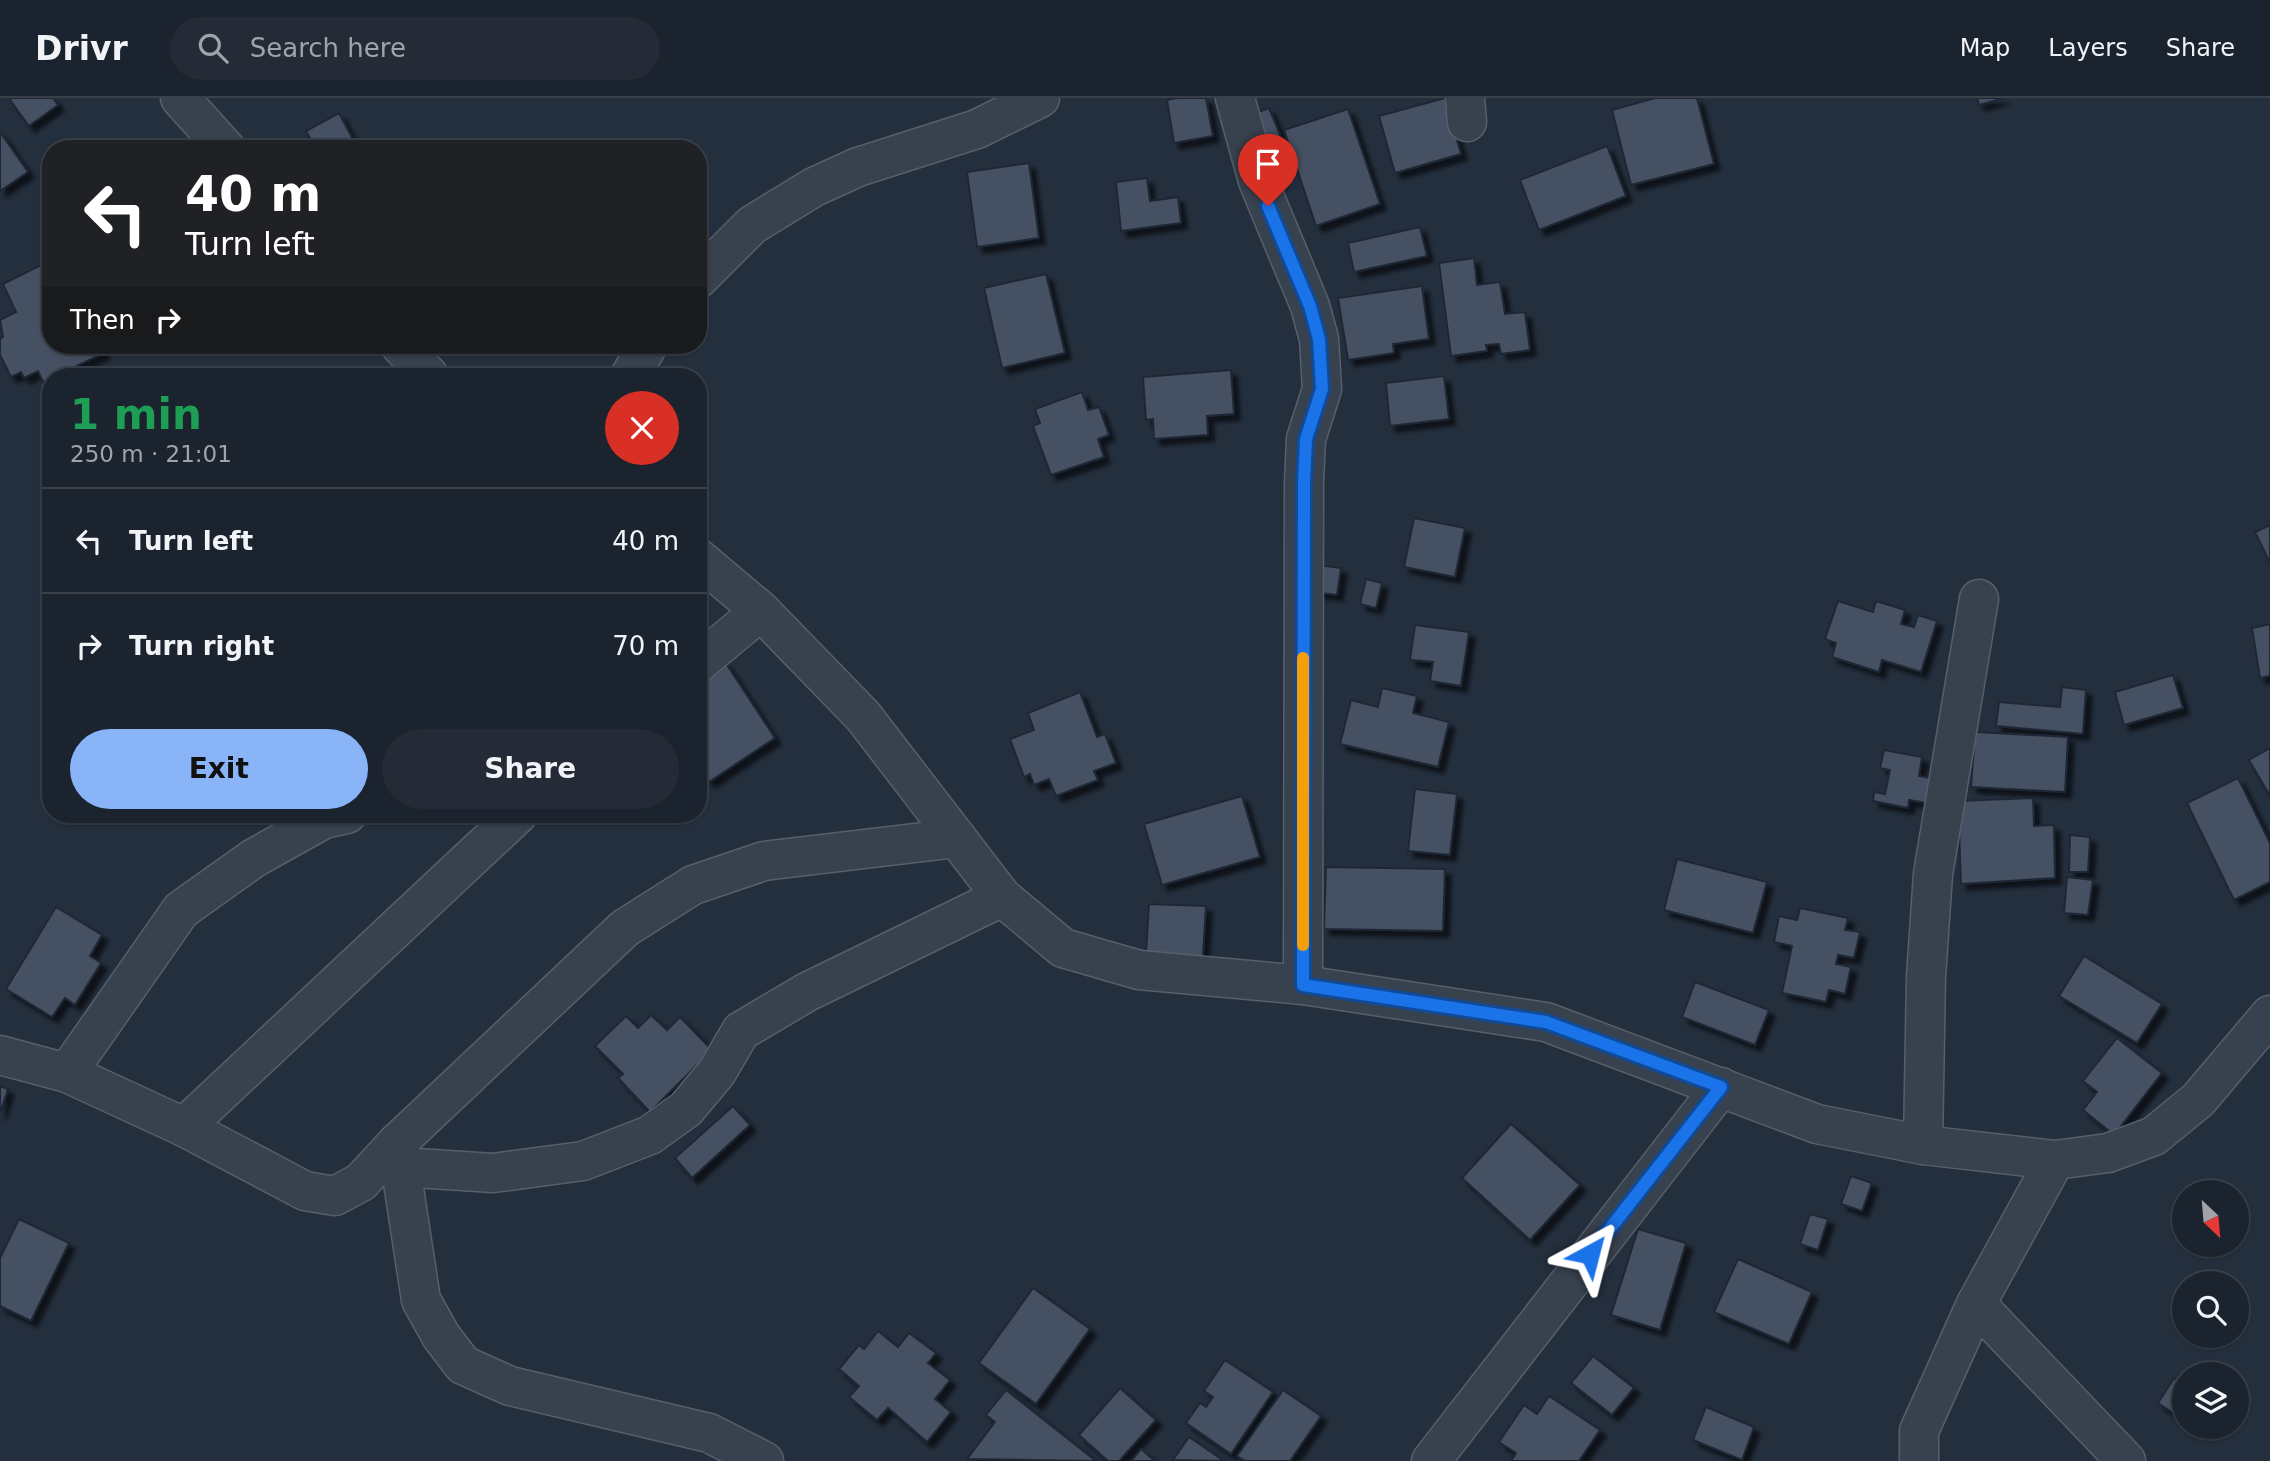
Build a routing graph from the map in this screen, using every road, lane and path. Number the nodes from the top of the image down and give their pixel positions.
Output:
1 (180, 98) edge
2 (1040, 98) edge
3 (1235, 98) edge
4 (218, 140) edge
5 (707, 270) edge
6 (408, 354) edge
7 (422, 368) edge
8 (707, 566) edge
9 (1979, 598) dead end
10 (761, 611) junction
11 (707, 656) edge
12 (317, 823) edge
13 (508, 823) edge
14 (957, 838) junction
15 (1002, 897) junction
16 (1303, 985) junction
17 (2270, 1015) edge
18 (0, 1055) edge
19 (67, 1073) junction
20 (1721, 1087) junction
21 (184, 1127) junction
22 (1923, 1145) junction
23 (399, 1155) junction
24 (2055, 1160) junction
25 (1976, 1304) junction
26 (764, 1461) edge
27 (1431, 1461) edge
28 (1919, 1461) edge
29 (2126, 1461) edge

1 - 4 street
2 - 5 street
3 - 16 street
6 - 7 street
8 - 10 street
9 - 22 street
10 - 11 street
10 - 14 street
12 - 19 street
13 - 21 street
14 - 15 street
14 - 23 street
15 - 16 street
15 - 23 street
16 - 20 street
17 - 24 street
18 - 19 street
19 - 21 street
20 - 22 street
20 - 27 street
21 - 23 street
22 - 24 street
23 - 26 street
24 - 25 street
25 - 28 street
25 - 29 street

